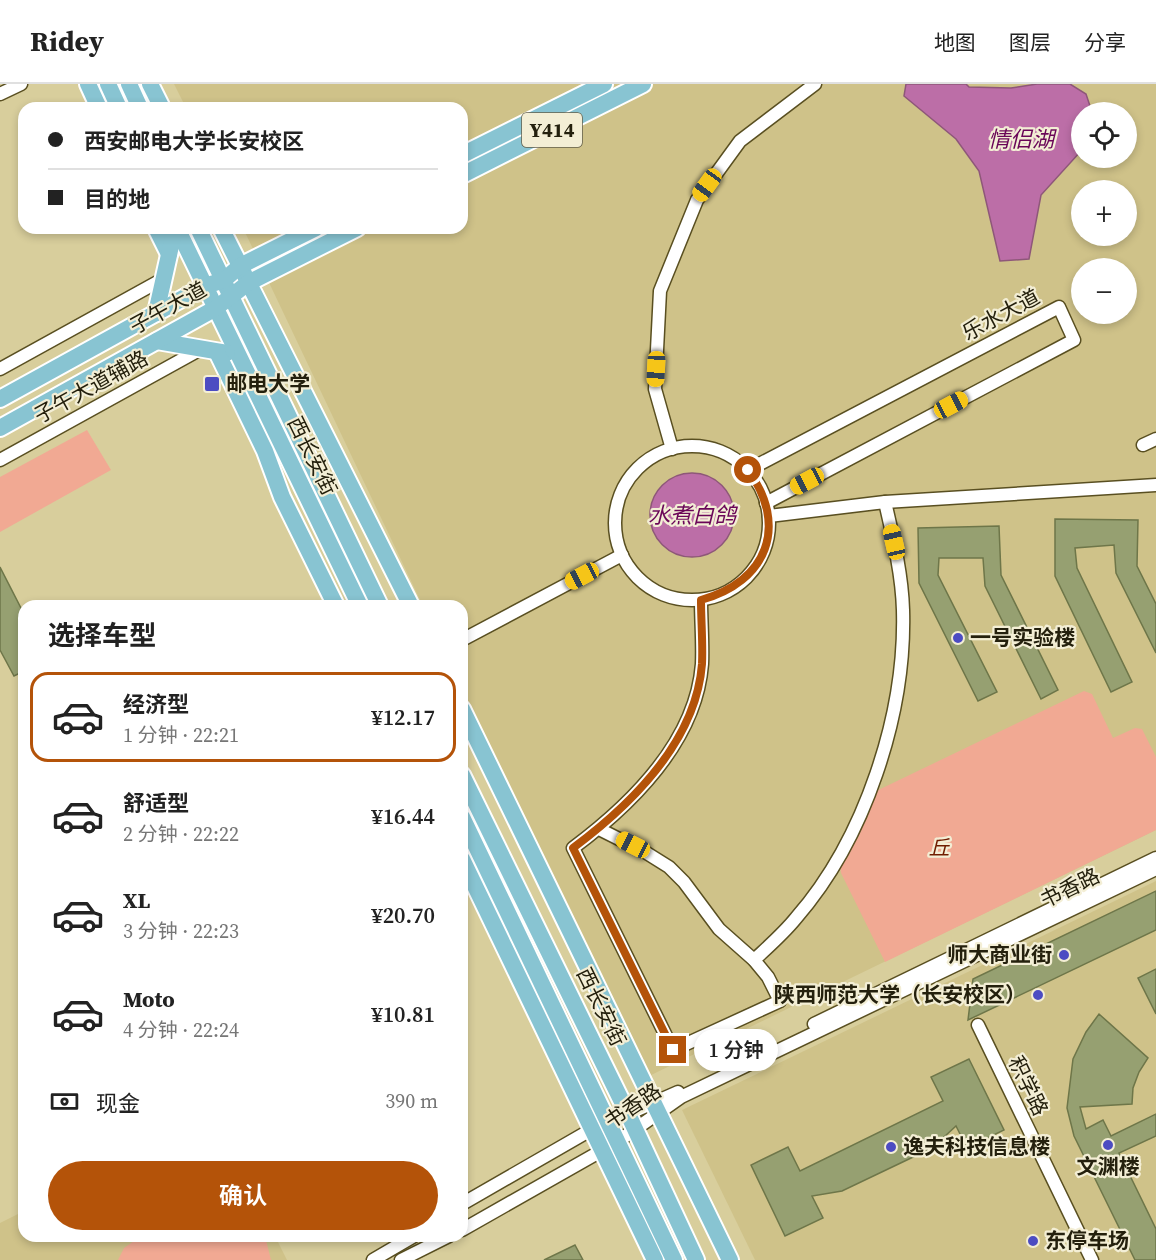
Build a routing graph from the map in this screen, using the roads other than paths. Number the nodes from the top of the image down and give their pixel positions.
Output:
1 (21, 84) edge
2 (88, 84) edge
3 (108, 84) edge
4 (129, 84) edge
5 (150, 84) edge
6 (604, 84) edge
7 (643, 84) edge
8 (815, 84) edge
9 (0, 94) edge
10 (96, 102) edge
11 (116, 102) edge
12 (137, 102) edge
13 (159, 102) edge
14 (468, 152) edge
15 (468, 172) edge
16 (159, 234) edge
17 (174, 234) edge
18 (179, 234) edge
19 (201, 234) edge
20 (224, 234) edge
21 (304, 234) edge
22 (345, 234) edge
23 (169, 254) junction
24 (240, 266) junction
25 (163, 279) junction
26 (224, 280) junction
27 (248, 283) junction
28 (205, 286) junction
29 (232, 297) junction
30 (216, 308) junction
31 (156, 313) junction
32 (157, 341) junction
33 (209, 350) junction
34 (239, 356) junction
35 (0, 369) edge
36 (0, 399) edge
37 (0, 428) edge
38 (1156, 439) edge
39 (1143, 445) dead end
40 (672, 448) junction
41 (0, 460) edge
42 (748, 470) junction
43 (1156, 484) edge
44 (885, 502) junction
45 (766, 503) junction
46 (769, 516) junction
47 (622, 555) junction
48 (333, 600) edge
49 (357, 600) edge
50 (377, 600) edge
51 (408, 600) edge
52 (701, 600) junction
53 (468, 637) edge
54 (468, 721) edge
55 (468, 787) edge
56 (599, 829) junction
57 (468, 830) edge
58 (1156, 858) edge
59 (1156, 869) edge
60 (468, 870) edge
61 (754, 960) junction
62 (978, 1025) dead end
63 (657, 1108) junction
64 (628, 1114) junction
65 (601, 1124) junction
66 (634, 1131) junction
67 (610, 1145) junction
68 (468, 1201) edge
69 (468, 1227) edge
70 (404, 1242) edge
71 (437, 1242) edge
72 (372, 1260) edge
73 (401, 1260) edge
74 (655, 1260) edge
75 (674, 1260) edge
76 (696, 1260) edge
77 (730, 1260) edge
78 (1092, 1260) edge

1 - 9 street
2 - 10 main road
3 - 11 main road
4 - 12 main road
5 - 13 main road
6 - 14 main road, Y414
7 - 15 main road, Y414
8 - 40 street
16 - 23 main road
17 - 23 main road
18 - 28 main road, 西长安街
19 - 26 main road, 西长安街
20 - 24 main road
21 - 24 main road, 子午大道
22 - 27 main road, 子午大道
23 - 25 main road
24 - 26 main road, 子午大道
24 - 27 main road
25 - 31 main road
25 - 35 street
26 - 28 main road, 子午大道
26 - 29 main road, 西长安街
27 - 29 main road, 子午大道
27 - 51 main road
28 - 30 main road, 西长安街
28 - 31 main road, 子午大道
29 - 30 main road, 子午大道
29 - 50 main road, 西长安街
30 - 32 main road, 子午大道
30 - 34 main road, 西长安街
31 - 36 main road, 子午大道
32 - 33 main road
32 - 37 main road, 子午大道
33 - 34 main road
33 - 41 street, 子午大道辅路
33 - 48 main road
34 - 49 main road, 西长安街
38 - 39 street
40 - 42 street
40 - 47 street
42 - 45 street
42 - 45 street, 乐水大道
43 - 44 street
44 - 46 street
44 - 61 street
45 - 46 street
46 - 52 street
47 - 52 street
47 - 53 street
52 - 56 street
54 - 63 main road
55 - 64 main road, 西长安街
56 - 61 street
56 - 61 street
57 - 65 main road, 西长安街
58 - 63 street, 书香路
59 - 63 street, 书香路
60 - 65 main road
62 - 78 street, 积学路
63 - 64 street, 书香路
63 - 66 street, 书香路
63 - 77 main road
64 - 65 street, 书香路
64 - 66 main road, 西长安街
65 - 67 main road, 西长安街
65 - 68 street, 书香路
66 - 67 street, 书香路
66 - 76 main road, 西长安街
67 - 69 street, 书香路
67 - 74 main road
67 - 75 main road, 西长安街
70 - 72 street
71 - 73 street

